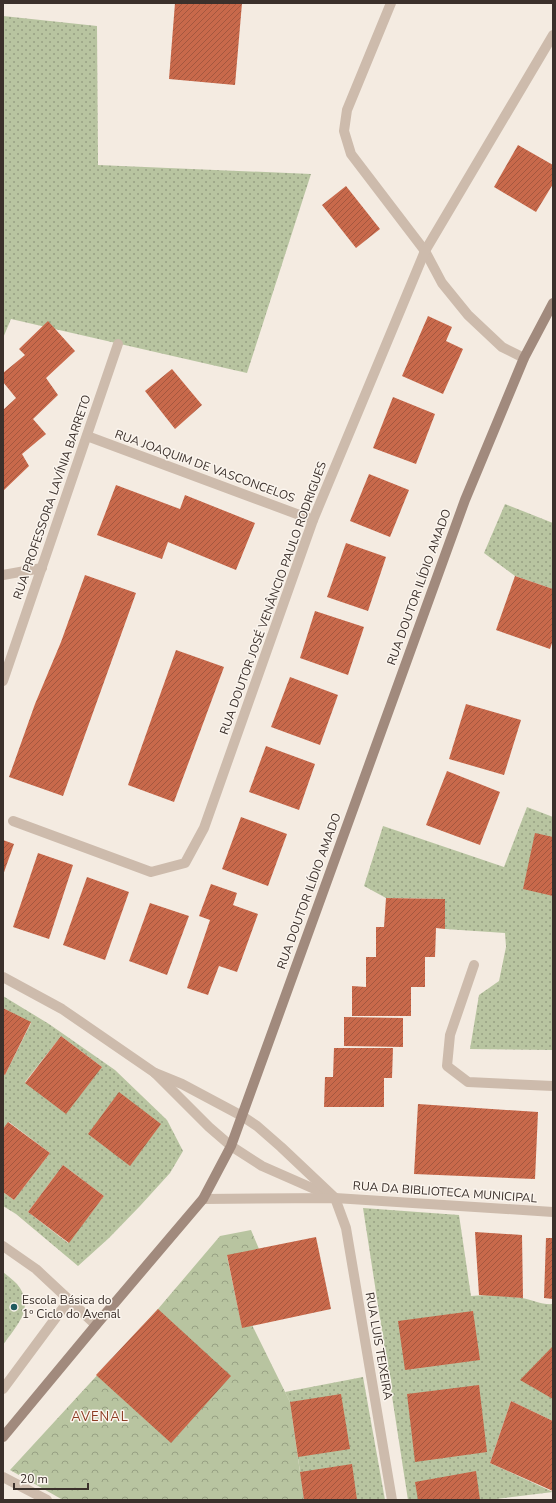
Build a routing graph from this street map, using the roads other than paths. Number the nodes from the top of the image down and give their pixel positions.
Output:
1 (391, 3) edge
2 (553, 35) edge
3 (425, 251) junction
4 (553, 303) edge
5 (118, 344) dead end
6 (524, 358) junction
7 (87, 436) junction
8 (313, 520) junction
9 (42, 568) junction
10 (3, 575) edge
11 (3, 681) edge
12 (13, 821) dead end
13 (474, 965) dead end
14 (3, 977) edge
15 (155, 1073) junction
16 (553, 1086) edge
17 (242, 1116) junction
18 (231, 1146) junction
19 (335, 1198) junction
20 (204, 1199) junction
21 (553, 1212) edge
22 (3, 1246) edge
23 (69, 1300) junction
24 (96, 1325) junction
25 (3, 1389) edge
26 (3, 1438) edge
27 (3, 1477) edge
28 (47, 1500) edge
29 (392, 1500) edge

1 - 3 street
2 - 3 street, RUA DOUTOR JOSÉ VENÂNCIO PAULO RODRIGUES
3 - 6 street
3 - 8 street, RUA DOUTOR JOSÉ VENÂNCIO PAULO RODRIGUES
4 - 6 street, RUA DOUTOR ILÍDIO AMADO
5 - 7 street, RUA PROFESSORA LAVÍNIA BARRETO
6 - 17 street, RUA DOUTOR ILÍDIO AMADO
7 - 8 street, RUA JOAQUIM DE VASCONCELOS
7 - 9 street, RUA PROFESSORA LAVÍNIA BARRETO
8 - 12 street, RUA DOUTOR JOSÉ VENÂNCIO PAULO RODRIGUES
9 - 10 street
9 - 11 street, RUA PROFESSORA LAVÍNIA BARRETO
13 - 16 street
14 - 15 street
15 - 17 street
15 - 18 street
17 - 18 street, RUA DOUTOR ILÍDIO AMADO
17 - 19 street
18 - 19 street
18 - 20 street, RUA DOUTOR ILÍDIO AMADO
19 - 20 street, RUA DA BIBLIOTECA MUNICIPAL
19 - 21 street, RUA DA BIBLIOTECA MUNICIPAL
19 - 29 street, RUA LUIS TEIXEIRA
20 - 24 street, RUA DOUTOR ILÍDIO AMADO
22 - 23 street
23 - 24 street
23 - 25 street
24 - 26 street, RUA DOUTOR ILÍDIO AMADO
27 - 28 street

